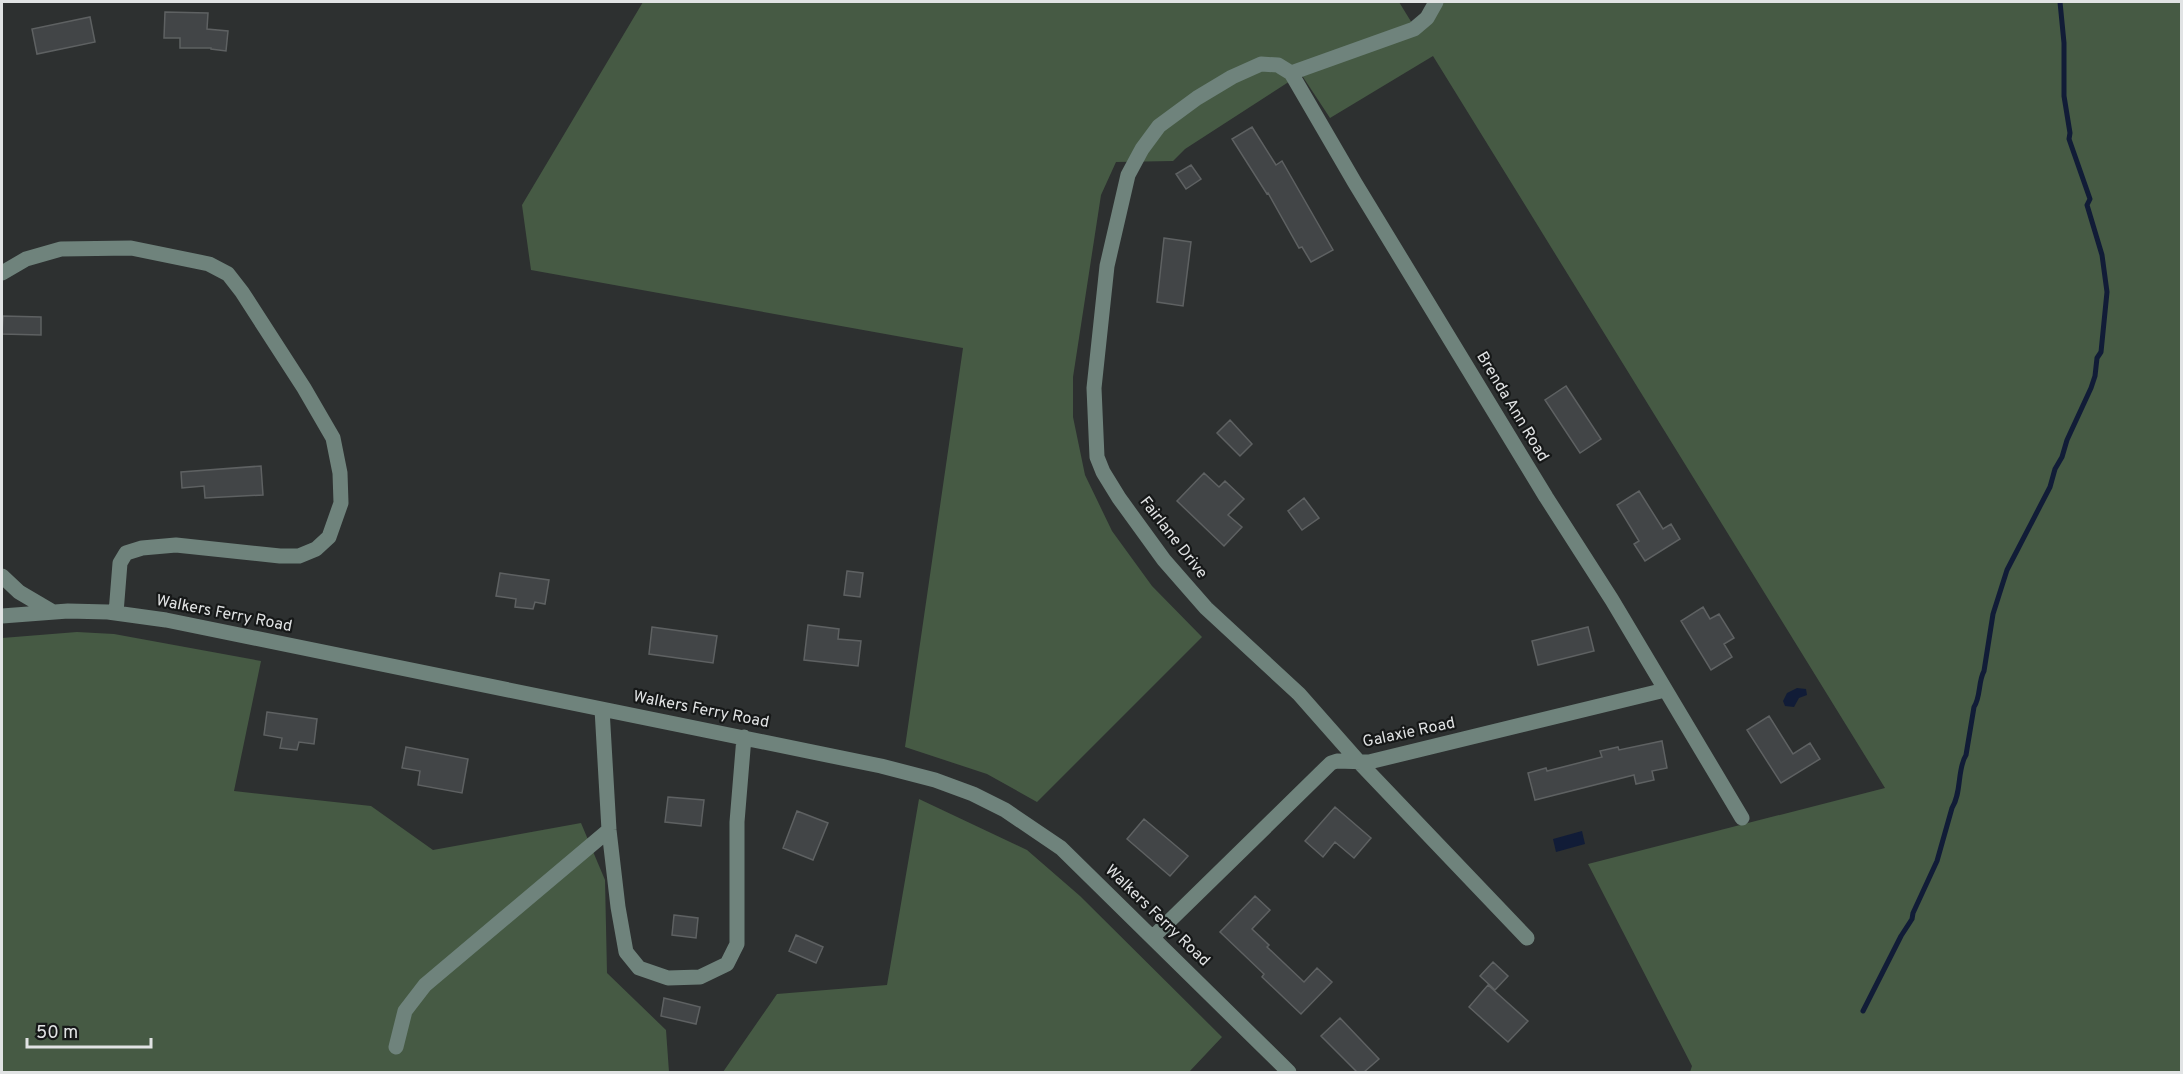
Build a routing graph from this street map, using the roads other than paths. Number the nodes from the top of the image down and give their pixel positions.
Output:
1 (1436, 2) edge
2 (1291, 73) junction
3 (2, 273) edge
4 (2, 576) edge
5 (53, 612) junction
6 (116, 613) junction
7 (2, 616) edge
8 (1665, 690) junction
9 (602, 709) junction
10 (744, 737) junction
11 (1359, 762) junction
12 (1742, 818) dead end
13 (609, 830) junction
14 (1153, 937) junction
15 (1527, 939) dead end
16 (396, 1047) dead end
17 (1289, 1072) edge

1 - 2 street
2 - 8 street, Brenda Ann Road
2 - 11 street, Fairlane Drive
3 - 6 street
4 - 5 street
5 - 6 street, Walkers Ferry Road
5 - 7 street, Walkers Ferry Road
6 - 9 street, Walkers Ferry Road
8 - 11 street, Galaxie Road
8 - 12 street, Brenda Ann Road
9 - 10 street, Walkers Ferry Road
9 - 13 street
10 - 13 street
10 - 14 street, Walkers Ferry Road
11 - 14 street, Galaxie Road
11 - 15 street, Fairlane Drive
13 - 16 street
14 - 17 street, Walkers Ferry Road

